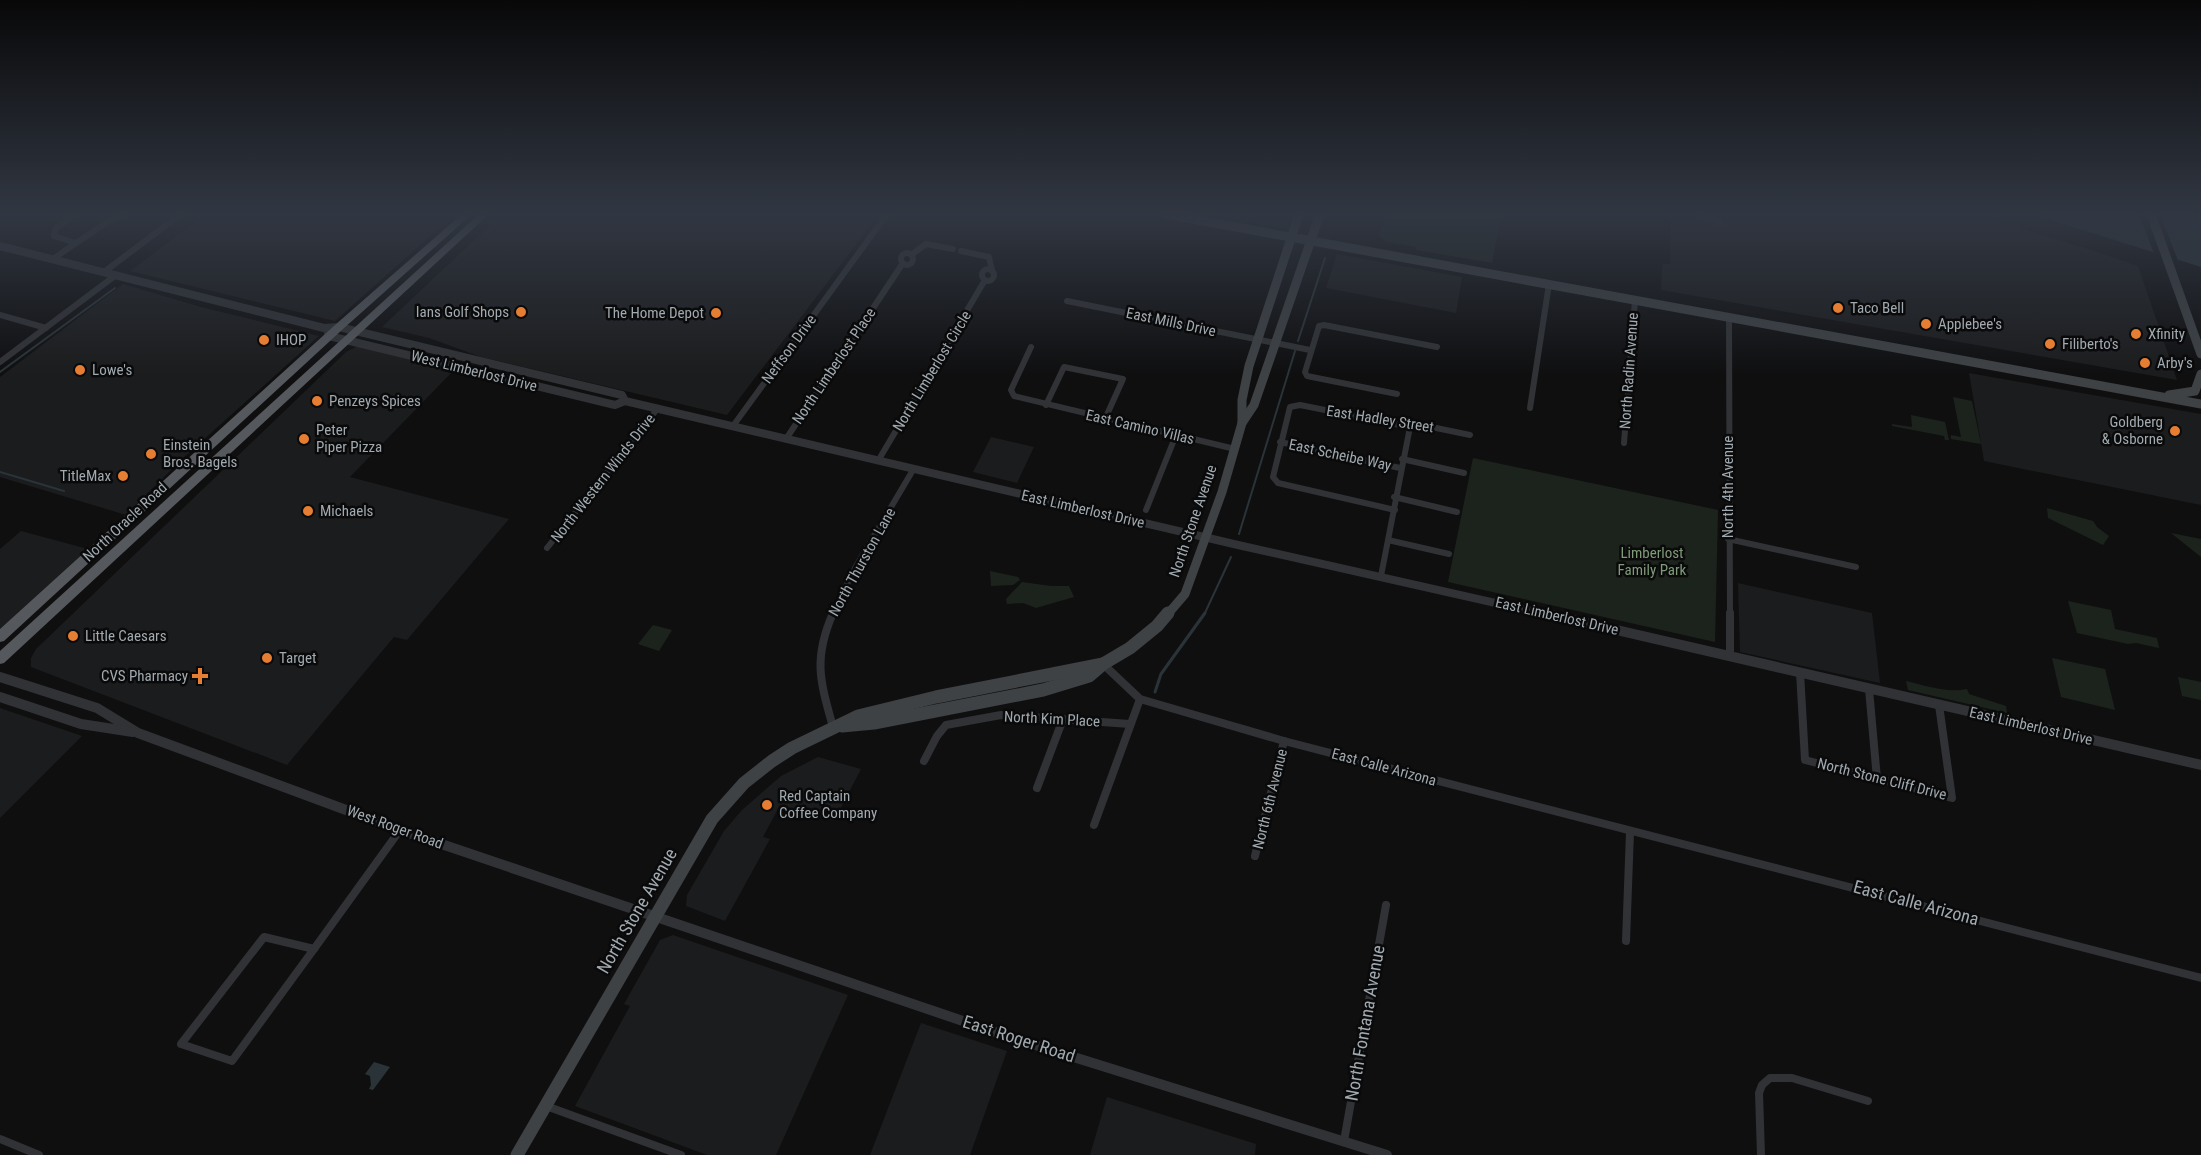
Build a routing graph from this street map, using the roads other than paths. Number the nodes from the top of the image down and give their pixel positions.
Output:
1 (88, 268) edge
2 (110, 268) edge
3 (406, 268) edge
4 (425, 268) edge
5 (848, 268) edge
6 (900, 268) edge
7 (991, 268) edge
8 (1280, 268) edge
9 (1301, 268) edge
10 (1461, 268) edge
11 (2171, 268) edge
12 (104, 272) junction
13 (116, 275) junction
14 (1548, 284) junction
15 (1635, 300) junction
16 (1067, 301) dead end
17 (0, 315) edge
18 (1729, 317) junction
19 (339, 327) junction
20 (46, 328) junction
21 (356, 331) junction
22 (328, 332) junction
23 (345, 340) junction
24 (1257, 340) junction
25 (1275, 344) junction
26 (1031, 347) dead end
27 (1437, 347) dead end
28 (1310, 350) junction
29 (2200, 350) edge
30 (0, 362) edge
31 (500, 367) junction
32 (483, 374) junction
33 (2201, 374) edge
34 (583, 387) junction
35 (566, 393) junction
36 (1397, 394) dead end
37 (2163, 397) junction
38 (625, 401) junction
39 (2201, 404) edge
40 (1046, 405) junction
41 (658, 408) junction
42 (1530, 408) dead end
43 (1105, 419) junction
44 (1242, 423) junction
45 (231, 426) junction
46 (733, 426) junction
47 (1410, 427) junction
48 (1176, 435) junction
49 (1470, 435) dead end
50 (786, 439) junction
51 (1280, 442) junction
52 (1624, 443) dead end
53 (1235, 449) junction
54 (1402, 459) junction
55 (878, 461) junction
56 (1400, 468) junction
57 (913, 470) junction
58 (1464, 473) dead end
59 (173, 479) junction
60 (190, 484) junction
61 (1394, 497) junction
62 (1146, 510) dead end
63 (1395, 510) junction
64 (1457, 512) dead end
65 (1206, 538) junction
66 (129, 539) junction
67 (1728, 539) junction
68 (1388, 540) junction
69 (547, 548) dead end
70 (1449, 554) dead end
71 (1856, 567) dead end
72 (1381, 576) junction
73 (0, 637) edge
74 (1730, 656) junction
75 (0, 659) edge
76 (1103, 664) junction
77 (1800, 672) junction
78 (0, 677) edge
79 (1869, 688) junction
80 (0, 697) edge
81 (1140, 699) junction
82 (1939, 705) junction
83 (1063, 719) junction
84 (1130, 724) junction
85 (833, 727) junction
86 (138, 733) junction
87 (1284, 741) junction
88 (924, 761) dead end
89 (2201, 765) edge
90 (1877, 779) junction
91 (1036, 788) dead end
92 (1094, 825) dead end
93 (400, 830) junction
94 (1630, 832) junction
95 (1255, 856) dead end
96 (1386, 905) dead end
97 (655, 915) junction
98 (1626, 941) dead end
99 (315, 949) junction
100 (2201, 978) edge
101 (1869, 1101) dead end
102 (546, 1106) junction
103 (0, 1139) edge
104 (1344, 1141) junction
105 (39, 1155) edge
106 (518, 1155) edge
107 (681, 1155) edge
108 (1387, 1155) edge
109 (1761, 1155) edge

1 - 12 street, West Limberlost Drive
2 - 12 street
3 - 19 highway, North Oracle Road
4 - 21 highway, North Oracle Road
5 - 46 street, Neffson Drive
6 - 50 street, North Limberlost Place
7 - 55 street, North Limberlost Circle
8 - 24 main road, North Stone Avenue
9 - 25 main road, North Stone Avenue
10 - 14 main road
11 - 29 main road
12 - 13 street, West Limberlost Drive
13 - 20 street
13 - 22 street, West Limberlost Drive
14 - 15 main road
14 - 42 street
15 - 18 main road
15 - 52 street, North Radin Avenue
16 - 24 street, East Mills Drive
17 - 20 street
18 - 37 main road
18 - 67 street, North 4th Avenue
19 - 21 street, West Limberlost Drive
19 - 22 highway, North Oracle Road
20 - 30 street
21 - 23 highway, North Oracle Road
21 - 31 street, West Limberlost Drive
22 - 23 street, West Limberlost Drive
22 - 45 highway, North Oracle Road
23 - 32 street, West Limberlost Drive
23 - 60 highway, North Oracle Road
24 - 25 street, East Mills Drive
24 - 44 main road, North Stone Avenue
25 - 28 street, East Mills Drive
25 - 44 main road, North Stone Avenue
26 - 40 street, East Camino Villas
27 - 28 street
28 - 36 street
31 - 32 street
31 - 34 street, West Limberlost Drive
32 - 35 street, West Limberlost Drive
33 - 37 main road
34 - 35 street
34 - 38 street, West Limberlost Drive
35 - 38 street, West Limberlost Drive
37 - 39 main road
38 - 41 street, West Limberlost Drive
40 - 43 street, East Camino Villas
40 - 43 street
41 - 46 street, West Limberlost Drive
41 - 69 street, North Western Winds Drive
43 - 48 street, East Camino Villas
44 - 53 main road, North Stone Avenue
45 - 59 highway, North Oracle Road
45 - 60 highway
46 - 50 street, West Limberlost Drive
47 - 49 street, East Hadley Street
47 - 51 street, East Hadley Street
47 - 54 street
48 - 53 street, East Camino Villas
48 - 62 street
50 - 55 street, West Limberlost Drive
51 - 56 street, East Scheibe Way
51 - 63 street
53 - 65 main road, North Stone Avenue
54 - 56 street
54 - 58 street, East Scheibe Way
55 - 57 street, West Limberlost Drive
56 - 61 street
57 - 65 street, East Limberlost Drive
57 - 85 street, North Thurston Lane
59 - 66 highway
59 - 73 highway, North Oracle Road
60 - 66 highway, North Oracle Road
61 - 63 street
61 - 64 street
63 - 68 street
65 - 72 street, East Limberlost Drive
65 - 76 main road, North Stone Avenue
66 - 75 highway, North Oracle Road
67 - 71 street
67 - 74 street, North 4th Avenue
68 - 70 street
68 - 72 street
72 - 74 street, East Limberlost Drive
74 - 77 street, East Limberlost Drive
76 - 81 street
76 - 85 main road, North Stone Avenue
77 - 79 street, East Limberlost Drive
77 - 90 street, North Stone Cliff Drive
78 - 86 street, West Roger Road
79 - 82 street, East Limberlost Drive
79 - 90 street
80 - 86 street, West Roger Road
81 - 84 street
81 - 87 street, East Calle Arizona
82 - 89 street, East Limberlost Drive
82 - 90 street, North Stone Cliff Drive
83 - 84 street, North Kim Place
83 - 88 street, North Kim Place
83 - 91 street
84 - 92 street
85 - 97 main road, North Stone Avenue
86 - 93 street, West Roger Road
87 - 94 street, East Calle Arizona
87 - 95 street, North 6th Avenue
93 - 97 street, West Roger Road
93 - 99 street
94 - 98 street
94 - 100 street, East Calle Arizona
96 - 104 street, North Fontana Avenue
97 - 102 main road, North Stone Avenue
97 - 104 street, East Roger Road
99 - 99 street
101 - 109 street
102 - 106 main road, North Stone Avenue
102 - 107 street
103 - 105 street
104 - 108 street, East Roger Road

